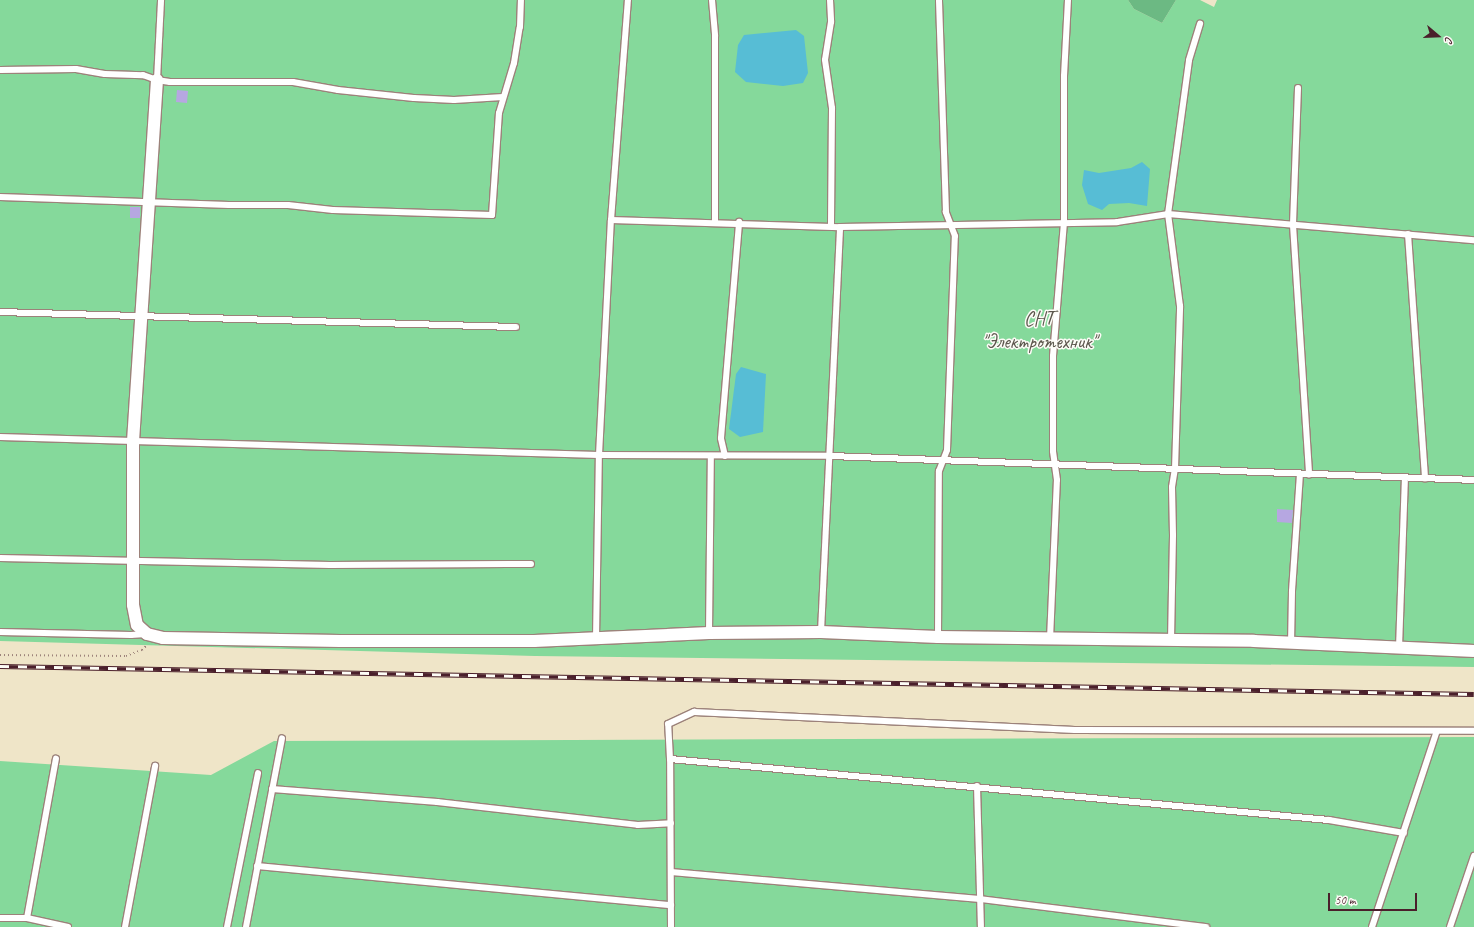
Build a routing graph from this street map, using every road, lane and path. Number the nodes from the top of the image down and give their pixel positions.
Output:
1 (161, 0) edge
2 (521, 0) edge
3 (628, 0) edge
4 (712, 0) edge
5 (830, 0) edge
6 (939, 0) edge
7 (1068, 0) edge
8 (1200, 24) dead end
9 (0, 70) edge
10 (158, 80) junction
11 (1298, 88) dead end
12 (503, 97) junction
13 (0, 197) edge
14 (148, 201) junction
15 (1168, 214) junction
16 (611, 220) junction
17 (715, 222) junction
18 (739, 222) junction
19 (1064, 223) junction
20 (1293, 224) junction
21 (950, 225) junction
22 (831, 226) junction
23 (840, 226) junction
24 (1408, 234) junction
25 (1474, 240) edge
26 (0, 312) edge
27 (141, 316) junction
28 (516, 327) dead end
29 (0, 437) edge
30 (133, 441) junction
31 (599, 455) junction
32 (711, 456) junction
33 (725, 456) junction
34 (830, 456) junction
35 (943, 460) junction
36 (1055, 465) junction
37 (1174, 469) junction
38 (1300, 474) junction
39 (1309, 474) junction
40 (1405, 477) junction
41 (1425, 478) junction
42 (1474, 480) edge
43 (0, 558) edge
44 (134, 561) junction
45 (531, 564) dead end
46 (0, 632) edge
47 (821, 632) junction
48 (709, 633) junction
49 (151, 635) junction
50 (938, 637) junction
51 (596, 639) junction
52 (1050, 639) junction
53 (1171, 640) junction
54 (1291, 644) junction
55 (1399, 648) junction
56 (1474, 651) edge
57 (0, 655) edge
58 (1437, 731) junction
59 (1474, 731) edge
60 (282, 738) dead end
61 (56, 758) dead end
62 (670, 759) junction
63 (155, 766) dead end
64 (258, 773) dead end
65 (978, 786) junction
66 (272, 789) junction
67 (671, 823) junction
68 (1404, 833) junction
69 (1474, 856) edge
70 (257, 866) junction
71 (671, 872) junction
72 (980, 899) junction
73 (671, 905) junction
74 (0, 918) edge
75 (27, 918) junction
76 (68, 927) edge
77 (125, 927) edge
78 (226, 927) edge
79 (246, 927) edge
80 (671, 927) edge
81 (981, 927) edge
82 (1206, 927) edge
83 (1372, 927) edge
84 (1450, 927) edge

1 - 10 lane
2 - 12 lane
3 - 16 lane
4 - 17 lane
5 - 22 lane
6 - 21 lane
7 - 19 lane
8 - 15 lane
9 - 10 lane
10 - 12 lane
10 - 14 street
11 - 20 lane
12 - 14 lane
13 - 14 lane
14 - 27 street
15 - 19 lane
15 - 20 lane
15 - 37 lane
16 - 17 lane
16 - 31 lane
17 - 18 lane
18 - 22 lane
18 - 33 lane
19 - 21 lane
19 - 36 lane
20 - 24 lane
20 - 39 lane
21 - 23 lane
21 - 35 lane
22 - 23 lane
23 - 34 lane
24 - 25 lane
24 - 41 lane
26 - 27 lane
27 - 28 lane
27 - 30 street
29 - 30 lane
30 - 31 lane
30 - 44 street
31 - 32 lane
31 - 51 lane
32 - 33 lane
32 - 48 lane
33 - 34 lane
34 - 35 lane
34 - 47 lane
35 - 36 lane
35 - 50 lane
36 - 37 lane
36 - 52 lane
37 - 38 lane
37 - 53 lane
38 - 39 lane
38 - 54 lane
39 - 40 lane
40 - 41 lane
40 - 55 lane
41 - 42 lane
43 - 44 lane
44 - 45 lane
44 - 49 street
46 - 49 lane
47 - 48 street
47 - 50 street
48 - 51 street
49 - 51 street
49 - 57 path
50 - 52 street
52 - 53 street
53 - 54 street
54 - 55 street
55 - 56 street
58 - 59 lane
58 - 62 lane
58 - 68 lane
60 - 66 lane
61 - 75 lane
62 - 65 lane
62 - 67 lane
63 - 77 lane
64 - 78 lane
65 - 68 lane
65 - 72 lane
66 - 67 lane
66 - 70 lane
67 - 71 lane
68 - 83 lane
69 - 84 lane
70 - 73 lane
70 - 79 lane
71 - 72 lane
71 - 73 lane
72 - 81 lane
72 - 82 lane
73 - 80 lane
74 - 75 lane
75 - 76 lane

